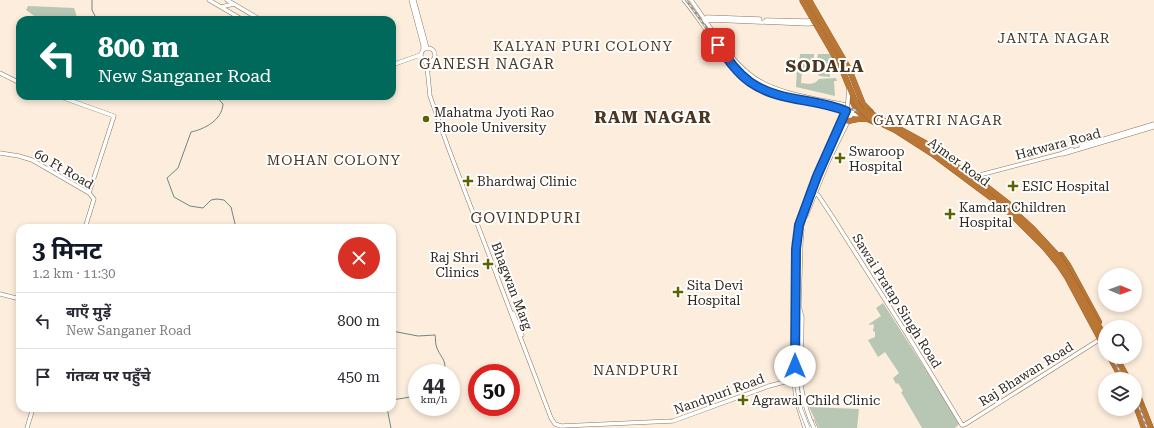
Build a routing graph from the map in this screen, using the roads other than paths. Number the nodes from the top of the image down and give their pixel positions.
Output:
1 (209, 0) edge
2 (227, 0) edge
3 (411, 0) edge
4 (414, 0) edge
5 (684, 0) edge
6 (691, 0) edge
7 (799, 0) edge
8 (802, 0) edge
9 (807, 0) edge
10 (234, 4) junction
11 (221, 7) junction
12 (249, 13) junction
13 (237, 16) edge
14 (247, 16) edge
15 (254, 16) edge
16 (820, 19) junction
17 (706, 20) junction
18 (701, 22) junction
19 (812, 22) junction
20 (427, 48) junction
21 (423, 50) junction
22 (420, 54) junction
23 (431, 62) junction
24 (396, 63) edge
25 (426, 63) junction
26 (0, 72) edge
27 (16, 81) edge
28 (849, 87) junction
29 (861, 99) junction
30 (69, 100) edge
31 (853, 108) junction
32 (846, 111) junction
33 (865, 118) junction
34 (848, 121) junction
35 (1154, 125) edge
36 (0, 153) edge
37 (973, 176) junction
38 (968, 181) junction
39 (813, 192) junction
40 (89, 193) junction
41 (86, 224) edge
42 (0, 294) edge
43 (16, 298) edge
44 (799, 306) junction
45 (1098, 320) edge
46 (1098, 324) edge
47 (1098, 336) edge
48 (1098, 338) edge
49 (1098, 341) edge
50 (798, 379) junction
51 (1142, 407) edge
52 (1142, 409) edge
53 (33, 412) edge
54 (1138, 416) edge
55 (1139, 416) edge
56 (555, 424) junction
57 (963, 426) edge
58 (27, 428) edge
59 (806, 428) edge
60 (814, 428) edge
61 (1143, 428) edge
62 (1150, 428) edge

1 - 11 street
2 - 10 street
3 - 21 street
4 - 20 street
5 - 18 street
6 - 17 street
7 - 19 highway, Ajmer Road
8 - 28 highway, bridge
9 - 16 highway, Ajmer Road
9 - 46 highway, bridge
10 - 11 street
10 - 12 street
11 - 13 street
12 - 14 street
12 - 15 street
16 - 19 street
16 - 29 highway, Ajmer Road
17 - 18 street
17 - 19 street
17 - 31 street
18 - 32 street
19 - 31 highway, Ajmer Road
20 - 21 street
20 - 23 street
21 - 22 street
22 - 24 street
22 - 25 street
23 - 25 street
23 - 56 street, Bhagwan Marg
25 - 56 street, Bhagwan Marg
26 - 27 street
28 - 47 highway, bridge
28 - 59 street, bridge
29 - 31 street
29 - 37 highway, Ajmer Road
30 - 40 street
31 - 32 street
31 - 32 street
31 - 33 highway, Ajmer Road
31 - 34 street
32 - 39 street
33 - 34 highway
33 - 38 highway, Ajmer Road
34 - 39 street
35 - 37 street, Hatwara Road
36 - 40 street, 60 Ft Road
37 - 38 street
37 - 45 highway, Ajmer Road
38 - 48 highway, Ajmer Road
39 - 44 street
39 - 50 street
39 - 57 street, Sawai Pratap Singh Road
40 - 41 street, 60 Ft Road
42 - 43 street
44 - 50 street
44 - 60 street, bridge
49 - 57 street, Raj Bhawan Road
50 - 56 street, Nandpuri Road
50 - 59 street
50 - 60 street
50 - 60 street, bridge
51 - 62 highway
52 - 62 highway
53 - 58 street
54 - 61 highway
55 - 61 highway

